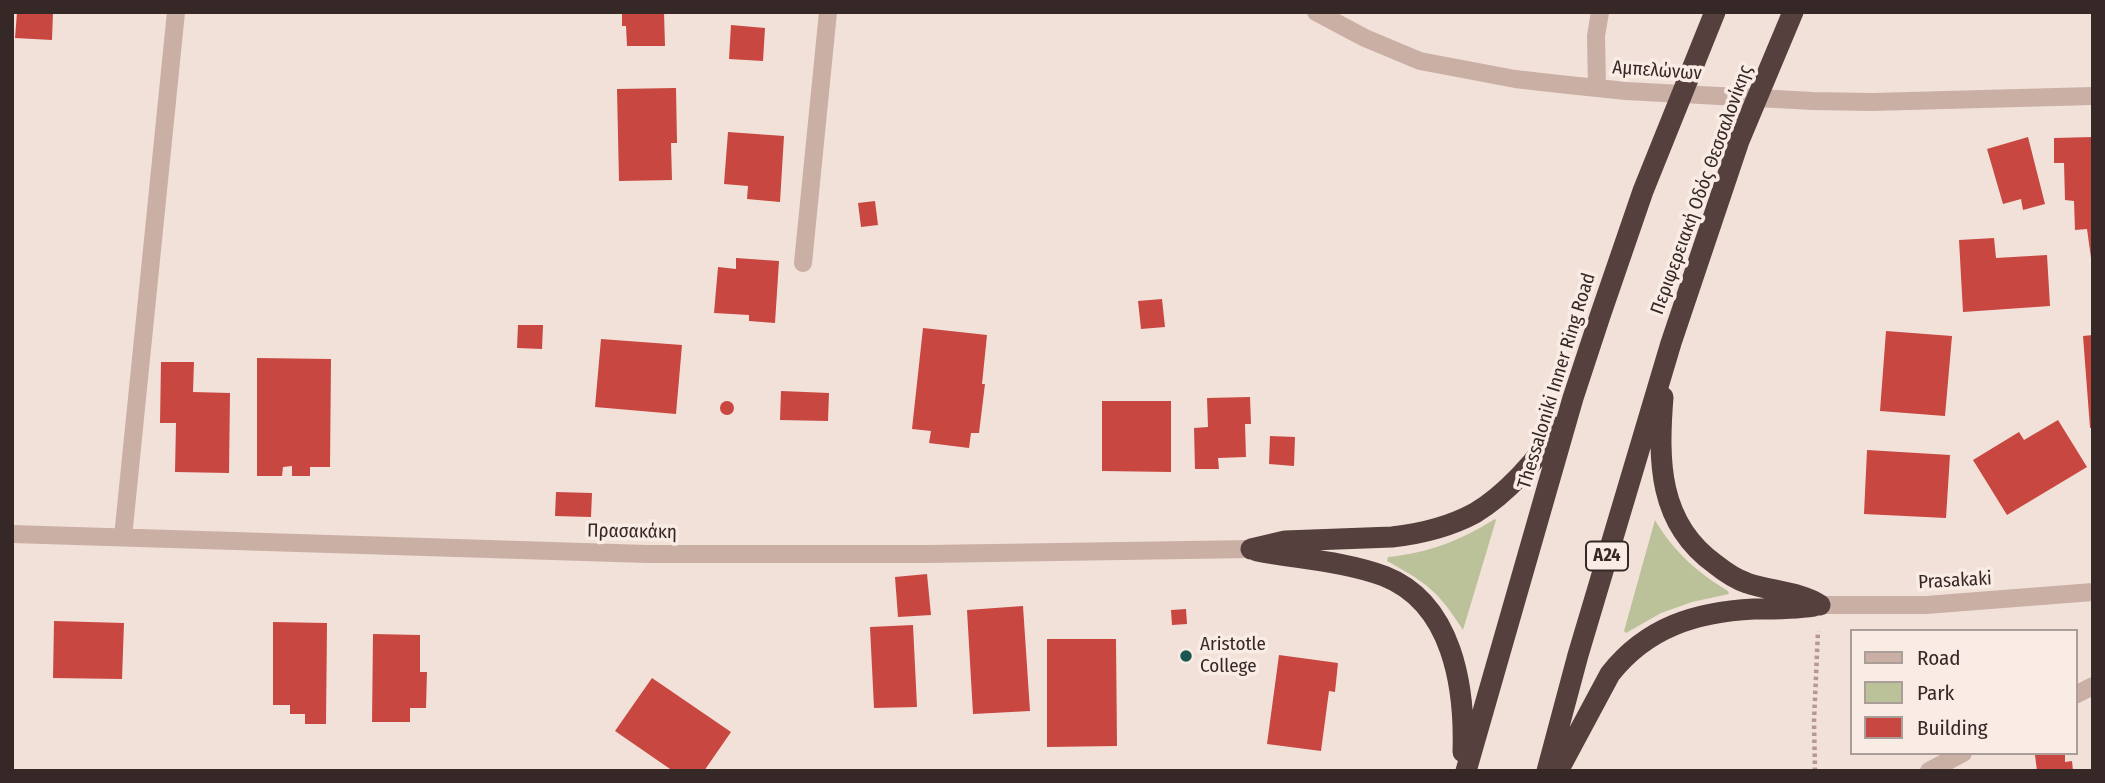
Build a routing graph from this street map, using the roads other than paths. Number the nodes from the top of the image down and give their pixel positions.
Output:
1 (176, 12) edge
2 (828, 12) edge
3 (1317, 12) edge
4 (1600, 12) edge
5 (1715, 12) edge
6 (1793, 12) edge
7 (1597, 88) junction
8 (2093, 96) edge
9 (803, 263) dead end
10 (1671, 343) junction
11 (1573, 398) junction
12 (12, 534) edge
13 (123, 537) junction
14 (1251, 549) junction
15 (2093, 592) edge
16 (1819, 605) junction
17 (2093, 685) edge
18 (2077, 694) edge
19 (1959, 755) edge
20 (1464, 771) edge
21 (1547, 771) edge
22 (1558, 771) edge
23 (1929, 771) edge

1 - 13 street
2 - 9 street
3 - 7 street, Αμπελώνων
4 - 7 street
5 - 11 highway, Thessaloniki Inner Ring Road
6 - 10 highway, Περιφερειακή Οδός Θεσσαλονίκης / Α24
7 - 8 street, Αμπελώνων
10 - 16 highway
10 - 21 highway, Α24
11 - 14 highway
11 - 20 highway, Thessaloniki Inner Ring Road
12 - 13 street, Πρασακάκη
13 - 14 street, Πρασακάκη
14 - 20 highway
15 - 16 street, Prasakaki
16 - 22 highway
17 - 18 street
19 - 23 street

